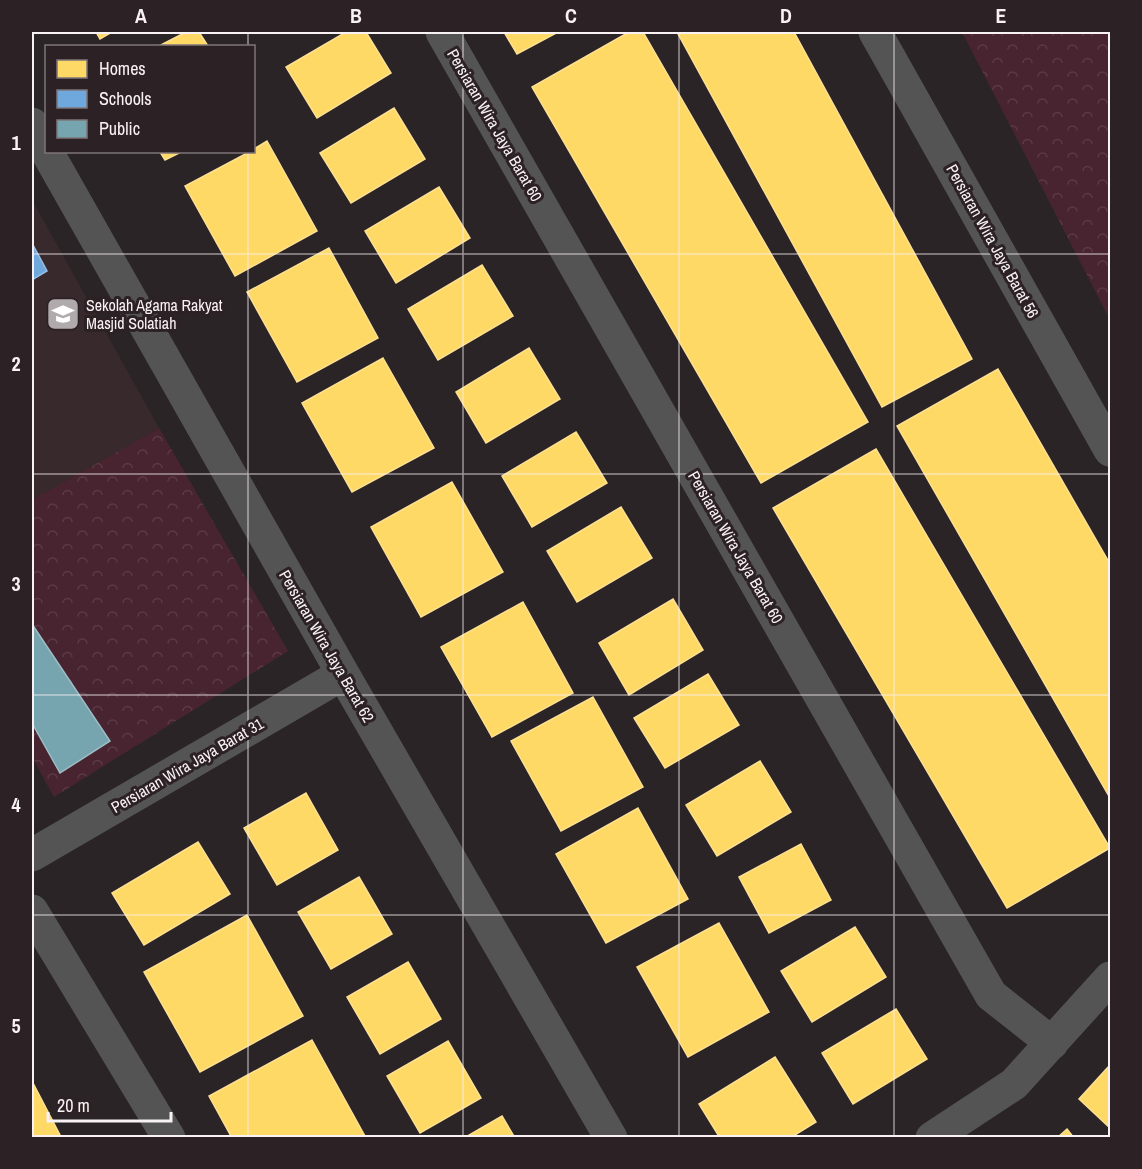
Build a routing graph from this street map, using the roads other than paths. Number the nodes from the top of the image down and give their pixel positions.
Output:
1 (442, 32) edge
2 (876, 32) edge
3 (32, 124) edge
4 (45, 147) edge
5 (48, 153) edge
6 (1110, 450) edge
7 (343, 674) junction
8 (32, 855) edge
9 (32, 911) edge
10 (1110, 978) edge
11 (1052, 1043) junction
12 (169, 1137) edge
13 (612, 1137) edge
14 (932, 1137) edge

1 - 11 street, Persiaran Wira Jaya Barat 60
2 - 6 street, Persiaran Wira Jaya Barat 56
3 - 4 street, Persiaran Wira Jaya Barat 62
5 - 7 street, Persiaran Wira Jaya Barat 62
7 - 8 street, Persiaran Wira Jaya Barat 31
7 - 13 street, Persiaran Wira Jaya Barat 62
9 - 12 street
10 - 11 street
11 - 14 street

